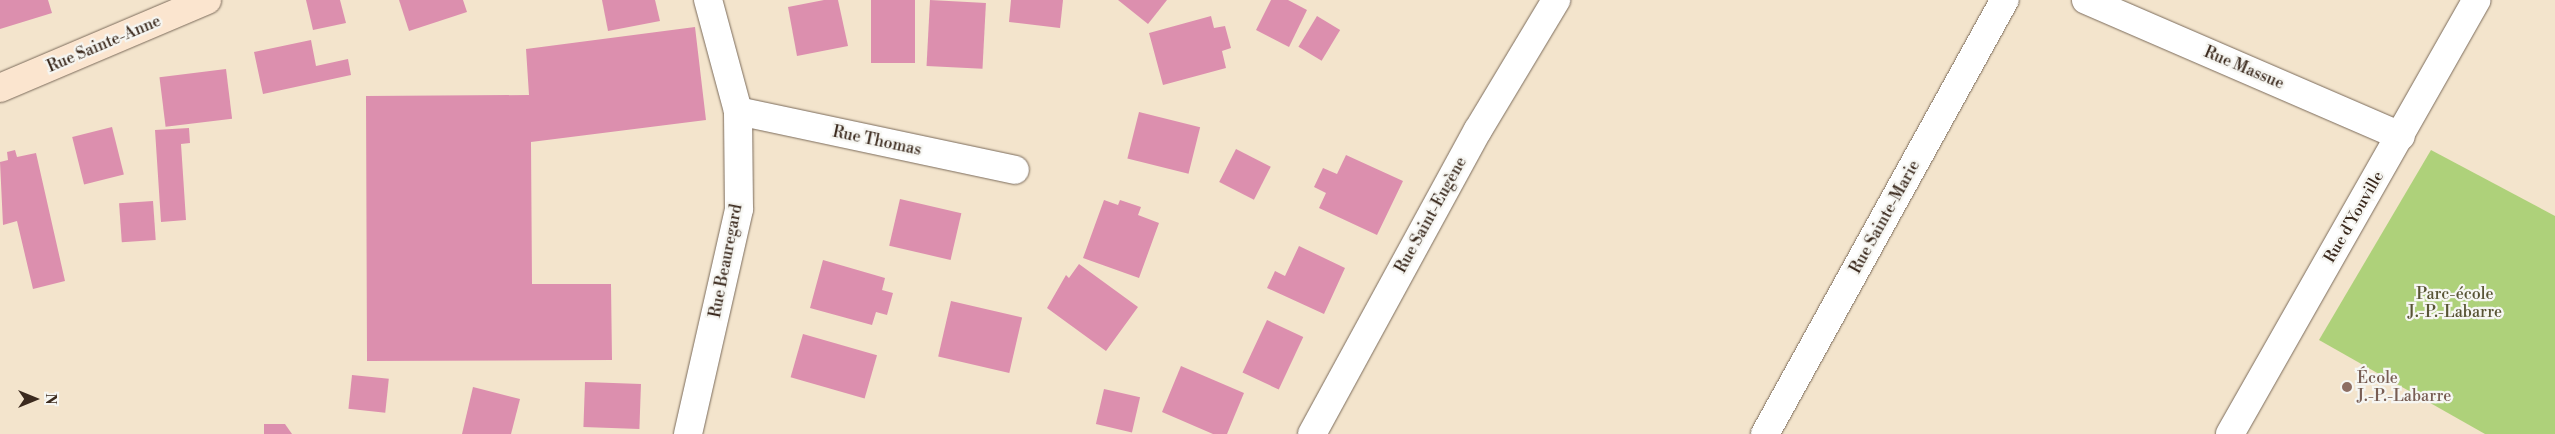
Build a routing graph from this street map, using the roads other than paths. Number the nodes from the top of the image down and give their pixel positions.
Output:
1 (207, 0) edge
2 (708, 0) edge
3 (1556, 0) edge
4 (2005, 0) edge
5 (2086, 0) edge
6 (2477, 0) edge
7 (0, 88) edge
8 (738, 111) junction
9 (2401, 136) junction
10 (1015, 170) dead end
11 (688, 434) edge
12 (1312, 434) edge
13 (1765, 434) edge
14 (2230, 434) edge

1 - 7 street, Rue Sainte-Anne
2 - 8 street, Rue Beauregard
3 - 12 street, Rue Saint-Eugène
4 - 13 street, Rue Sainte-Marie
5 - 9 street, Rue Massue
6 - 9 street, Rue d'Youville
8 - 10 street, Rue Thomas
8 - 11 street, Rue Beauregard
9 - 14 street, Rue d'Youville

